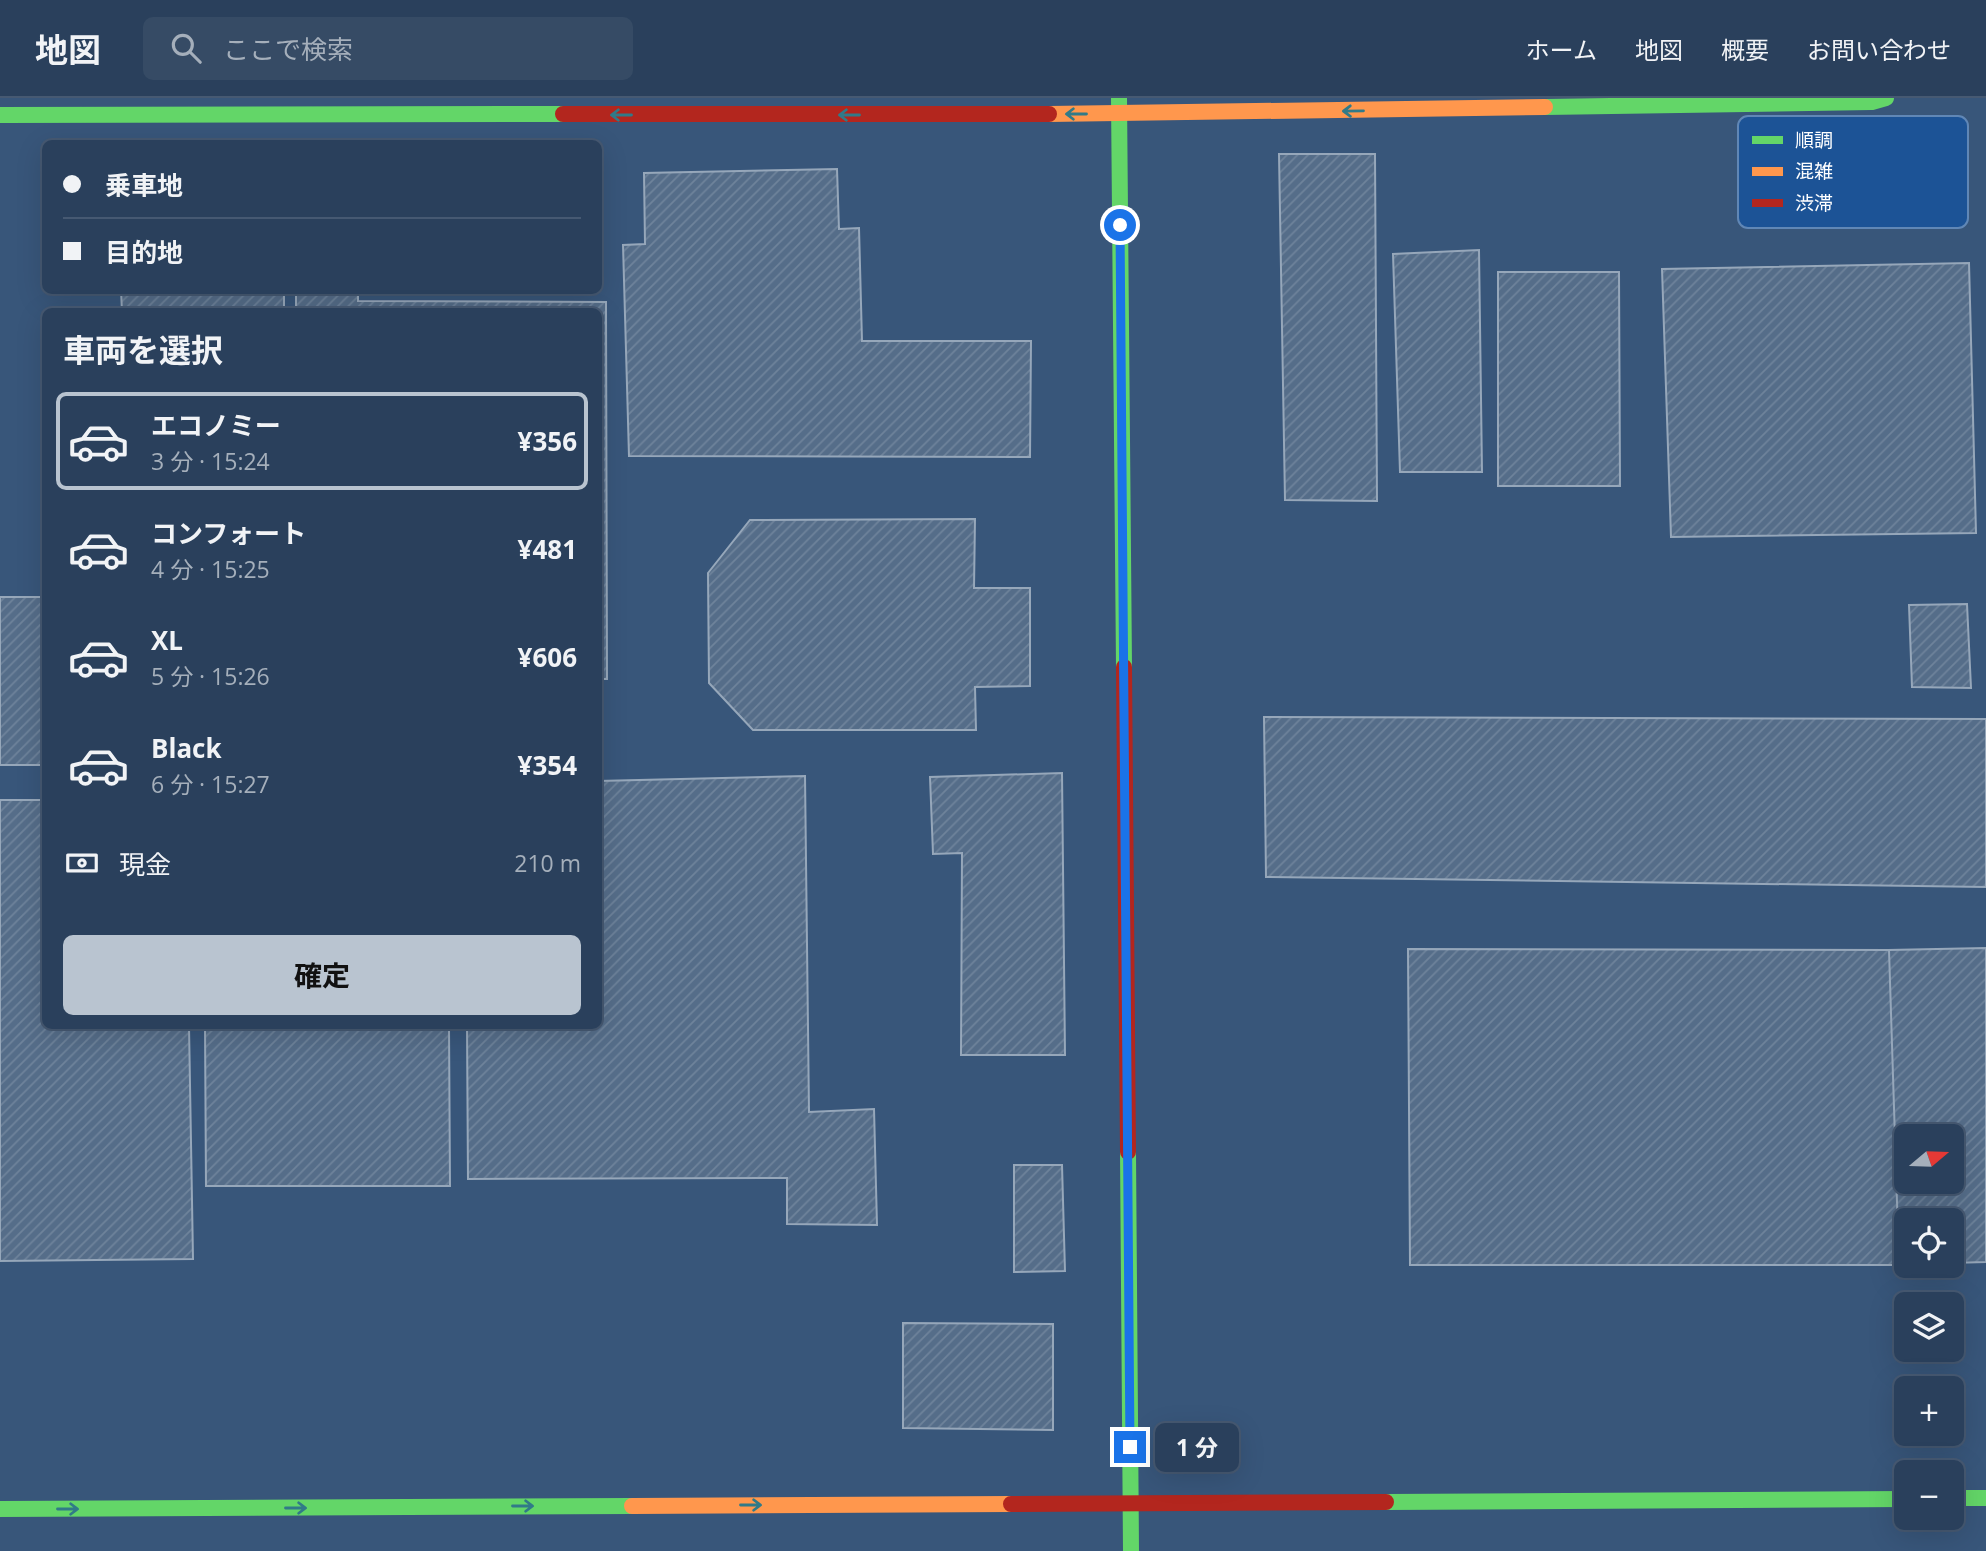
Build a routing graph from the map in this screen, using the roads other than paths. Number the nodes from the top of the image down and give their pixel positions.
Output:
1 (1886, 98) edge
2 (1119, 106) edge
3 (0, 115) edge
4 (1964, 1498) edge
5 (1986, 1498) edge
6 (1894, 1499) edge
7 (1131, 1503) junction
8 (0, 1509) edge
9 (1131, 1551) edge

1 -> 2 street
2 -> 3 street
2 - 7 street
4 - 5 street
6 - 7 street
8 -> 7 street
7 - 9 street

